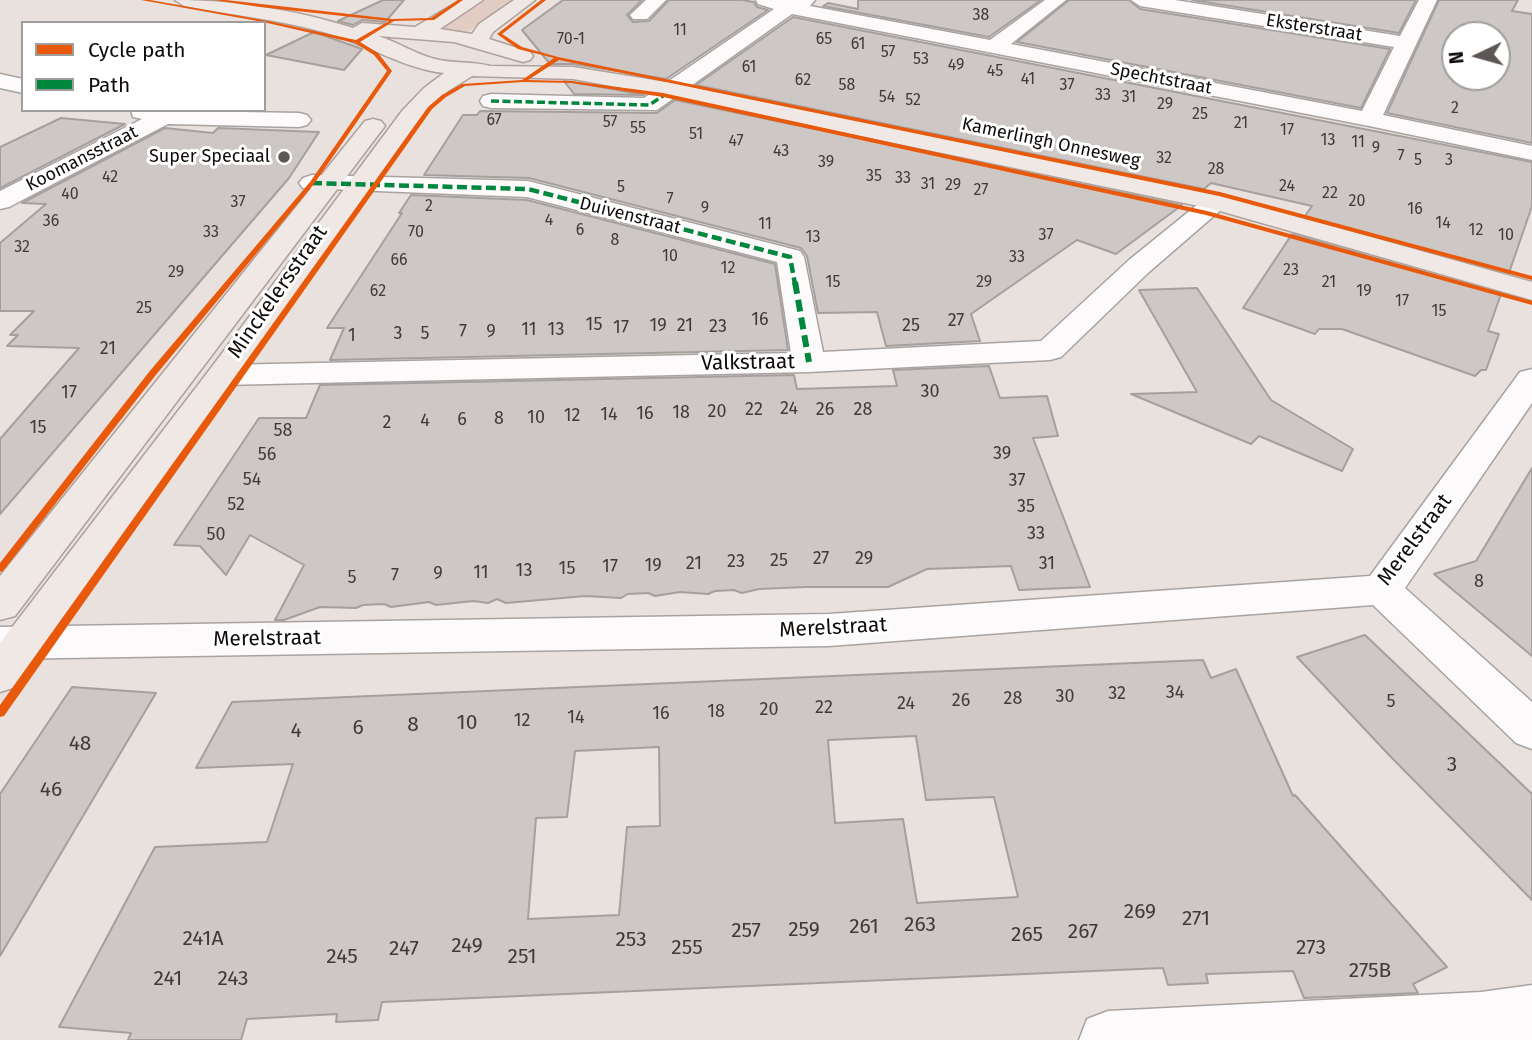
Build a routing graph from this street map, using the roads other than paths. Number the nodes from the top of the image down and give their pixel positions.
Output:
1 (184, 0) edge
2 (474, 0) edge
3 (526, 0) edge
4 (657, 0) edge
5 (765, 0) edge
6 (1057, 0) edge
7 (1140, 0) edge
8 (1428, 0) edge
9 (218, 2) edge
10 (798, 4) edge
11 (640, 15) dead end
12 (329, 27) junction
13 (425, 31) junction
14 (477, 42) junction
15 (1406, 43) junction
16 (994, 47) junction
17 (504, 50) junction
18 (403, 55) junction
19 (465, 70) junction
20 (573, 73) junction
21 (0, 81) edge
22 (21, 86) edge
23 (672, 90) junction
24 (491, 101) dead end
25 (141, 112) edge
26 (164, 117) junction
27 (1369, 119) junction
28 (299, 120) dead end
29 (1532, 153) edge
30 (319, 184) junction
31 (360, 184) junction
32 (0, 201) edge
33 (1217, 202) junction
34 (1532, 290) edge
35 (809, 362) junction
36 (223, 375) junction
37 (1532, 379) edge
38 (1382, 590) junction
39 (0, 605) edge
40 (8, 654) edge
41 (1532, 730) edge
42 (1532, 1014) edge
43 (1108, 1040) edge

1 - 9 main road, Kamerlingh Onnesweg
2 - 13 main road
3 - 14 main road
4 - 11 street
5 - 10 street, Spechtstraat
6 - 16 street
7 - 15 street, Eksterstraat
8 - 15 street
9 - 12 main road, Kamerlingh Onnesweg
10 - 16 street, Spechtstraat
10 - 23 street
12 - 13 main road, Kamerlingh Onnesweg
12 - 18 main road, Kamerlingh Onnesweg
13 - 14 main road, Kamerlingh Onnesweg
13 - 18 main road
14 - 17 main road, Kamerlingh Onnesweg
15 - 27 street
16 - 27 street, Spechtstraat
17 - 19 main road, Minckelersstraat
17 - 20 main road, Kamerlingh Onnesweg
18 - 19 main road, Kamerlingh Onnesweg
18 - 30 main road, Minckelersstraat
19 - 20 main road, Kamerlingh Onnesweg
19 - 31 main road, Minckelersstraat
20 - 23 main road, Kamerlingh Onnesweg
21 - 22 street
23 - 24 street
23 - 33 main road, Kamerlingh Onnesweg
25 - 26 street
26 - 28 street
26 - 32 street, Koomansstraat
27 - 29 street, Spechtstraat
30 - 31 street
30 - 39 main road, Minckelersstraat
31 - 35 street, Duivenstraat
31 - 36 main road, Minckelersstraat
33 - 34 main road, Kamerlingh Onnesweg
33 - 35 street, Valkstraat
35 - 36 street, Valkstraat
36 - 40 main road, Minckelersstraat
37 - 38 street, Merelstraat
38 - 40 street, Merelstraat
38 - 41 street
42 - 43 street

